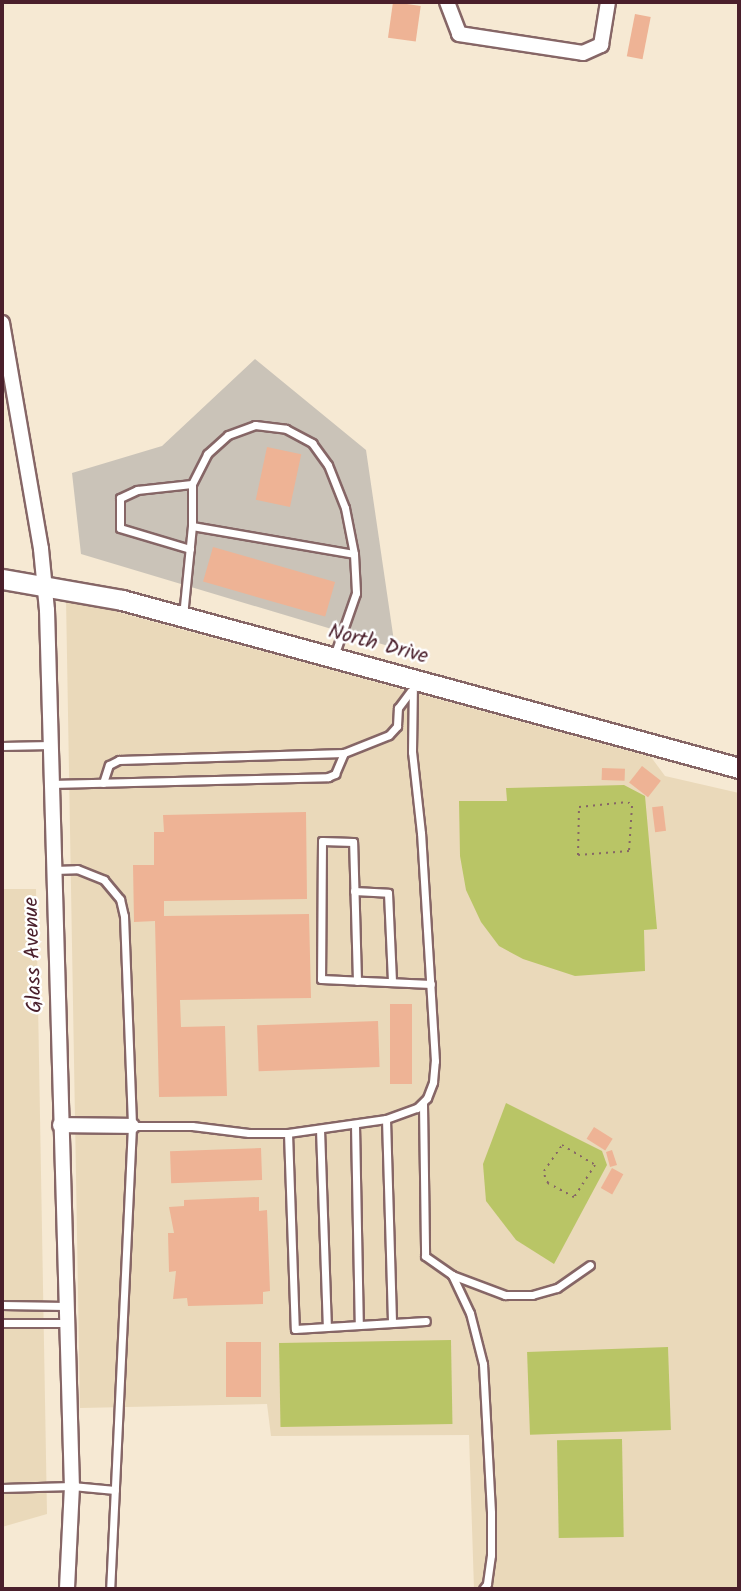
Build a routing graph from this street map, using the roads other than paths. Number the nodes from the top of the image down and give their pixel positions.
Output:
1 (447, 2) edge
2 (608, 2) edge
3 (2, 323) edge
4 (192, 484) junction
5 (192, 526) junction
6 (190, 549) junction
7 (354, 554) junction
8 (2, 579) edge
9 (45, 584) junction
10 (183, 616) junction
11 (334, 657) junction
12 (412, 684) junction
13 (51, 745) junction
14 (2, 746) edge
15 (344, 753) junction
16 (739, 768) edge
17 (103, 782) junction
18 (51, 784) junction
19 (53, 870) junction
20 (354, 891) junction
21 (357, 981) junction
22 (392, 982) junction
23 (431, 984) junction
24 (423, 1104) junction
25 (386, 1119) junction
26 (60, 1125) junction
27 (355, 1125) junction
28 (132, 1126) junction
29 (320, 1129) junction
30 (288, 1133) junction
31 (590, 1265) dead end
32 (452, 1275) junction
33 (2, 1305) edge
34 (66, 1306) junction
35 (426, 1321) dead end
36 (2, 1323) edge
37 (67, 1323) junction
38 (392, 1323) junction
39 (359, 1325) junction
40 (327, 1327) junction
41 (72, 1486) junction
42 (2, 1488) edge
43 (115, 1490) junction
44 (66, 1589) edge
45 (110, 1589) edge
46 (484, 1589) edge

1 - 2 street
3 - 9 street, Glass Avenue
4 - 5 lane
4 - 6 lane
4 - 7 lane
5 - 6 lane
5 - 7 lane
6 - 10 lane
7 - 11 lane
8 - 9 main road, North Drive
9 - 10 main road, North Drive
9 - 13 street, Glass Avenue
10 - 11 main road, North Drive
11 - 12 main road, North Drive
12 - 15 lane
12 - 16 main road, North Drive
12 - 23 lane
13 - 14 lane
13 - 18 street, Glass Avenue
15 - 17 lane
15 - 17 lane
17 - 18 lane
18 - 19 street, Glass Avenue
19 - 26 street, Glass Avenue
19 - 28 lane
20 - 21 lane
20 - 21 lane
20 - 22 lane
21 - 22 lane
22 - 23 lane
23 - 24 lane
24 - 25 lane
24 - 32 lane
25 - 27 lane
25 - 38 lane
26 - 28 street
26 - 34 street, Glass Avenue
27 - 29 lane
27 - 39 lane
28 - 30 lane
28 - 43 lane
29 - 30 lane
29 - 40 lane
30 - 40 lane
31 - 32 lane
32 - 46 lane
33 - 34 lane
34 - 37 street, Glass Avenue
35 - 38 lane
36 - 37 lane
37 - 41 street, Glass Avenue
38 - 39 lane
39 - 40 lane
41 - 42 lane
41 - 43 lane
41 - 44 street, Glass Avenue
43 - 45 lane

